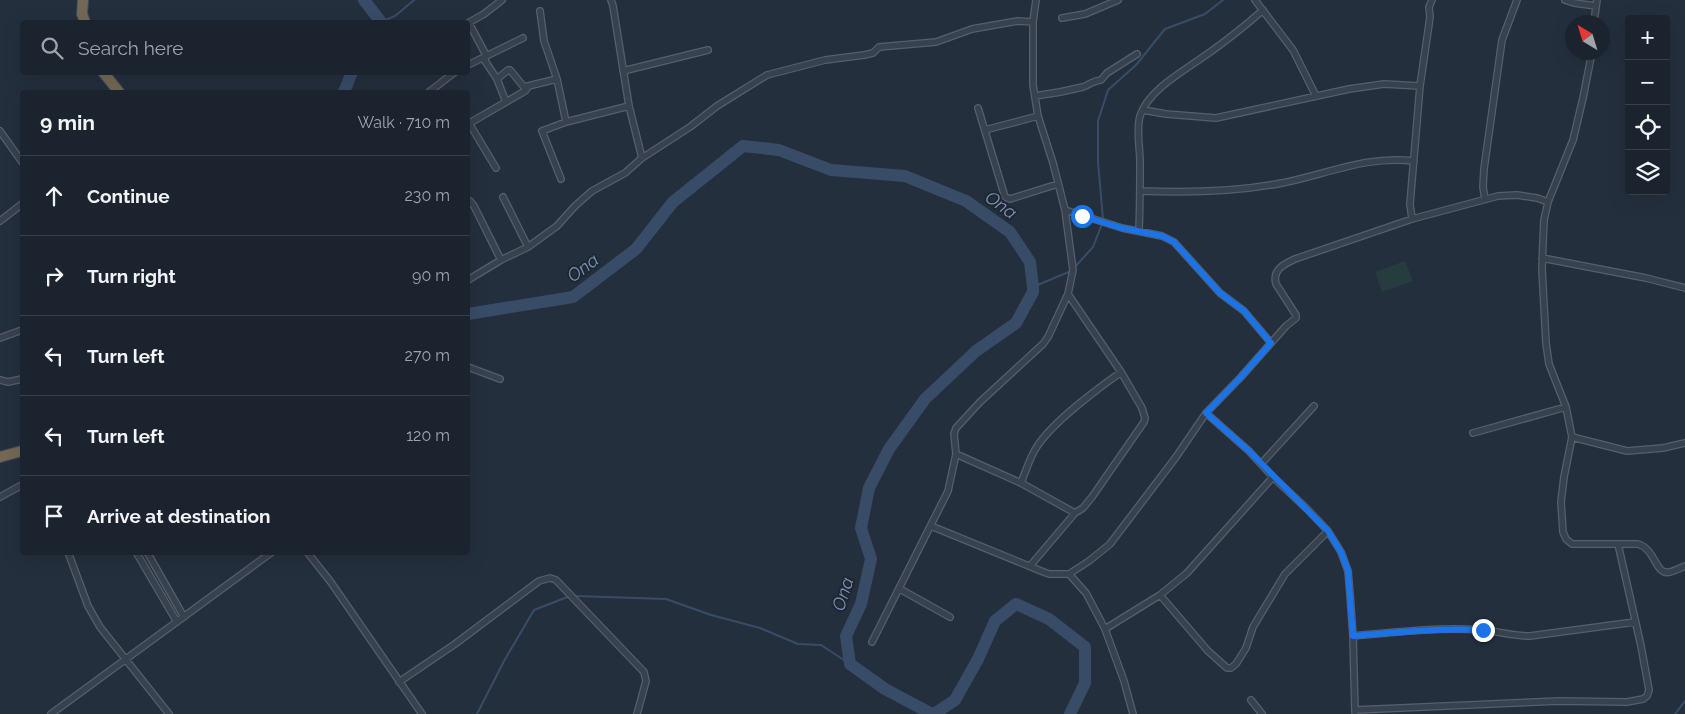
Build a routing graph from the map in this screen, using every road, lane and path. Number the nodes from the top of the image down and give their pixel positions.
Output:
1 (83, 0) edge
2 (502, 0) edge
3 (611, 0) edge
4 (1036, 0) edge
5 (1118, 0) edge
6 (1255, 0) edge
7 (1432, 0) edge
8 (1517, 0) edge
9 (1565, 0) edge
10 (1596, 3) edge
11 (1263, 10) junction
12 (540, 11) dead end
13 (1062, 18) dead end
14 (84, 20) edge
15 (470, 22) edge
16 (1033, 22) junction
17 (470, 27) edge
18 (524, 38) dead end
19 (708, 50) dead end
20 (1138, 54) dead end
21 (486, 55) junction
22 (1590, 60) edge
23 (470, 64) edge
24 (623, 71) junction
25 (105, 75) edge
26 (451, 75) edge
27 (497, 79) junction
28 (557, 79) junction
29 (1420, 86) junction
30 (528, 87) junction
31 (117, 90) edge
32 (432, 90) edge
33 (1035, 96) junction
34 (1316, 96) junction
35 (506, 102) junction
36 (629, 106) junction
37 (978, 108) dead end
38 (1143, 110) junction
39 (1038, 116) junction
40 (470, 122) edge
41 (566, 122) junction
42 (470, 126) edge
43 (985, 130) junction
44 (0, 131) edge
45 (642, 158) junction
46 (20, 159) edge
47 (1414, 161) junction
48 (496, 168) dead end
49 (561, 179) dead end
50 (1058, 184) junction
51 (1140, 191) junction
52 (503, 196) dead end
53 (1485, 199) junction
54 (470, 201) edge
55 (1548, 202) junction
56 (20, 206) edge
57 (1065, 210) junction
58 (1412, 219) junction
59 (0, 221) edge
60 (1139, 230) junction
61 (528, 247) junction
62 (1542, 258) junction
63 (501, 260) junction
64 (470, 279) edge
65 (1685, 288) edge
66 (1068, 294) junction
67 (20, 331) edge
68 (0, 338) edge
69 (1271, 343) junction
70 (470, 368) edge
71 (1121, 372) junction
72 (20, 379) edge
73 (500, 379) dead end
74 (0, 380) edge
75 (1314, 406) dead end
76 (1566, 407) junction
77 (1206, 413) junction
78 (1474, 433) dead end
79 (1572, 437) junction
80 (1685, 443) edge
81 (20, 452) edge
82 (956, 454) junction
83 (0, 457) edge
84 (1261, 464) junction
85 (1273, 477) junction
86 (1021, 484) junction
87 (20, 486) edge
88 (0, 497) edge
89 (1075, 514) junction
90 (931, 526) junction
91 (1328, 531) junction
92 (1618, 544) junction
93 (69, 555) edge
94 (138, 555) edge
95 (149, 555) edge
96 (268, 555) edge
97 (309, 555) edge
98 (1030, 566) junction
99 (1685, 566) edge
100 (1068, 574) junction
101 (900, 589) junction
102 (1160, 595) junction
103 (184, 617) junction
104 (950, 617) dead end
105 (177, 622) junction
106 (1634, 622) junction
107 (1105, 629) junction
108 (1353, 636) junction
109 (872, 642) dead end
110 (126, 661) junction
111 (399, 682) junction
112 (1251, 700) dead end
113 (1355, 712) edge
114 (52, 714) edge
115 (168, 714) edge
116 (422, 714) edge
117 (637, 714) edge
118 (1133, 714) edge
119 (1262, 714) edge

1 - 14 highway
2 - 15 street
3 - 24 street
4 - 16 street
5 - 13 street
6 - 11 street
7 - 29 street
8 - 53 street
9 - 10 street
11 - 34 street
11 - 38 street
12 - 28 street
16 - 33 street
16 - 45 street
17 - 21 street
18 - 21 street
19 - 24 street
20 - 33 street
21 - 23 street
21 - 27 street
22 - 55 street
24 - 36 street
25 - 31 highway
26 - 32 street
27 - 30 street
27 - 35 street
28 - 30 street
28 - 41 street
29 - 34 street
29 - 47 street
30 - 35 street
33 - 39 street
34 - 38 street
35 - 40 street
36 - 41 street
36 - 45 street
37 - 43 street
38 - 51 street
39 - 43 street
39 - 50 street
41 - 49 street
42 - 48 street
43 - 50 street
44 - 46 street
45 - 61 street
47 - 51 street
47 - 58 street
50 - 57 street
51 - 60 street
52 - 61 street
53 - 55 street
53 - 58 street
54 - 63 street
55 - 62 street
56 - 59 street
57 - 60 street
57 - 66 street
58 - 69 street
60 - 69 street
61 - 63 street
62 - 65 street
62 - 76 street
63 - 64 street
66 - 71 street
66 - 82 street
67 - 68 street
69 - 77 street
70 - 73 street
71 - 86 street
71 - 89 street
72 - 74 street
75 - 84 street
76 - 78 street
76 - 79 street
77 - 84 street
77 - 100 street
79 - 80 street
79 - 92 street
81 - 83 highway
82 - 86 street
82 - 90 street
84 - 85 street
85 - 91 street
85 - 102 street
86 - 89 street
87 - 88 street
89 - 98 street
90 - 98 street
90 - 101 street
91 - 102 street
91 - 108 street
92 - 99 street
92 - 106 street
93 - 110 street
94 - 105 street
95 - 103 street
96 - 103 street
97 - 111 street
98 - 100 street
100 - 107 street
101 - 104 street
101 - 109 street
102 - 107 street
103 - 105 street
105 - 110 street
106 - 108 street
106 - 113 street
107 - 118 street
108 - 113 street
110 - 114 street
110 - 115 street
111 - 116 street
111 - 117 street
112 - 119 street

